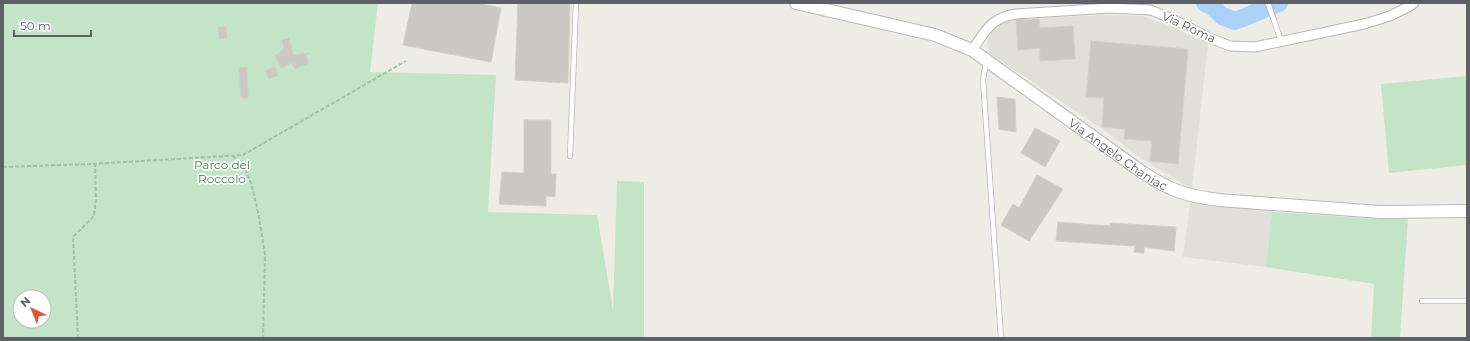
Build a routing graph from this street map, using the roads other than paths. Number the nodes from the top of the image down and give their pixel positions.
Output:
1 (576, 3) edge
2 (796, 3) edge
3 (1268, 3) edge
4 (1414, 3) edge
5 (1281, 41) junction
6 (972, 50) junction
7 (987, 60) junction
8 (570, 156) dead end
9 (1467, 211) edge
10 (1422, 301) dead end
11 (1467, 301) edge
12 (1001, 338) edge

1 - 8 lane
2 - 6 street, Via Angelo Chaniac
3 - 5 lane
4 - 5 street, Via Roma
5 - 6 street, Via Roma
6 - 7 street, Via Angelo Chaniac
7 - 9 street, Via Angelo Chaniac
7 - 12 lane
10 - 11 lane

